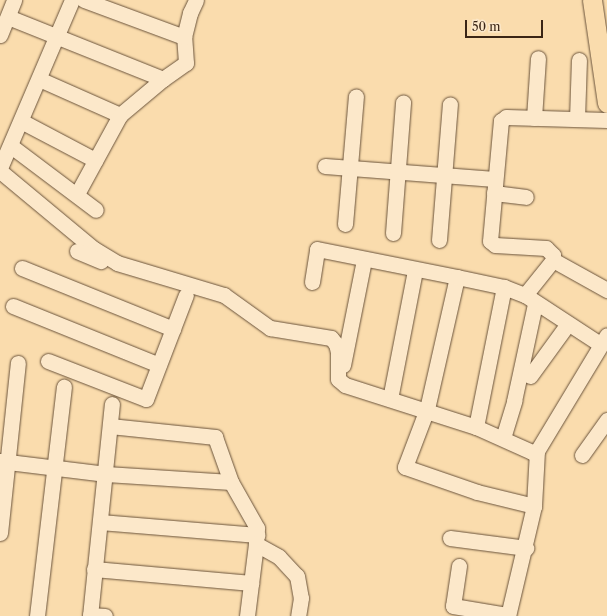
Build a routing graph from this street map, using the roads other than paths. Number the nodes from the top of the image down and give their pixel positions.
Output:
1 (14, 0) edge
2 (72, 0) edge
3 (84, 0) edge
4 (196, 0) edge
5 (592, 0) edge
6 (8, 17) junction
7 (0, 35) edge
8 (56, 35) junction
9 (184, 37) junction
10 (538, 58) dead end
11 (579, 60) dead end
12 (39, 79) junction
13 (163, 79) junction
14 (606, 92) edge
15 (356, 96) dead end
16 (403, 102) dead end
17 (450, 104) dead end
18 (120, 115) junction
19 (534, 118) junction
20 (577, 119) junction
21 (607, 120) edge
22 (21, 121) junction
23 (11, 146) junction
24 (95, 160) junction
25 (325, 166) dead end
26 (0, 168) edge
27 (349, 169) junction
28 (0, 171) edge
29 (397, 173) junction
30 (444, 177) junction
31 (495, 186) junction
32 (77, 194) junction
33 (526, 197) dead end
34 (96, 210) dead end
35 (345, 224) dead end
36 (393, 233) dead end
37 (439, 240) dead end
38 (79, 245) junction
39 (364, 260) junction
40 (553, 260) junction
41 (22, 268) dead end
42 (415, 270) junction
43 (457, 276) junction
44 (312, 282) dead end
45 (504, 287) junction
46 (188, 290) junction
47 (607, 290) edge
48 (530, 299) junction
49 (13, 306) dead end
50 (567, 325) junction
51 (173, 329) junction
52 (603, 340) edge
53 (48, 361) dead end
54 (18, 363) dead end
55 (159, 364) junction
56 (530, 376) dead end
57 (340, 382) junction
58 (64, 387) dead end
59 (390, 399) junction
60 (112, 404) dead end
61 (427, 410) junction
62 (607, 420) edge
63 (110, 426) junction
64 (476, 427) junction
65 (503, 438) junction
66 (537, 451) junction
67 (582, 455) dead end
68 (4, 462) edge
69 (55, 466) junction
70 (106, 474) junction
71 (231, 482) junction
72 (534, 506) junction
73 (100, 522) junction
74 (0, 533) edge
75 (450, 538) dead end
76 (257, 540) junction
77 (526, 548) junction
78 (459, 566) dead end
79 (94, 569) junction
80 (251, 583) junction
81 (90, 615) edge
82 (37, 616) edge
83 (105, 616) edge
84 (247, 616) edge
85 (298, 616) edge
86 (508, 616) edge

1 - 6 street
2 - 8 street
3 - 9 street
4 - 9 street
5 - 14 main road
6 - 7 street
6 - 8 street
8 - 12 street
8 - 13 street
9 - 13 street
10 - 19 street
11 - 20 street
12 - 18 street
12 - 22 street
13 - 18 street
15 - 27 street
16 - 29 street
17 - 30 street
18 - 24 street
19 - 20 street
19 - 31 street
20 - 21 street
22 - 23 street
22 - 24 street
23 - 26 street
23 - 32 street
24 - 32 street
25 - 27 street
27 - 29 street
27 - 35 street
28 - 38 street
29 - 30 street
29 - 36 street
30 - 31 street
30 - 37 street
31 - 33 street
31 - 40 street
32 - 34 street
38 - 46 street
38 - 46 street
39 - 42 street
39 - 44 street
39 - 57 street
40 - 47 street
40 - 48 street
41 - 51 street
42 - 43 street
42 - 59 street
43 - 45 street
43 - 61 street
45 - 48 street
45 - 64 street
46 - 51 street
46 - 57 street
48 - 50 street
48 - 65 street
49 - 55 street
50 - 52 street
50 - 56 street
51 - 55 street
52 - 66 street
53 - 55 street
54 - 68 street
57 - 59 street
58 - 69 street
59 - 61 street
60 - 63 street
61 - 64 street
61 - 72 street
62 - 67 street
63 - 70 street
63 - 71 street
64 - 65 street
65 - 66 street
66 - 72 street
68 - 69 street
68 - 74 street
69 - 70 street
69 - 82 street
70 - 71 street
70 - 73 street
71 - 76 street
72 - 77 street
73 - 76 street
73 - 79 street
75 - 77 street
76 - 80 street
76 - 85 street
77 - 86 street
78 - 86 street
79 - 80 street
79 - 81 street
80 - 84 street
81 - 83 street

